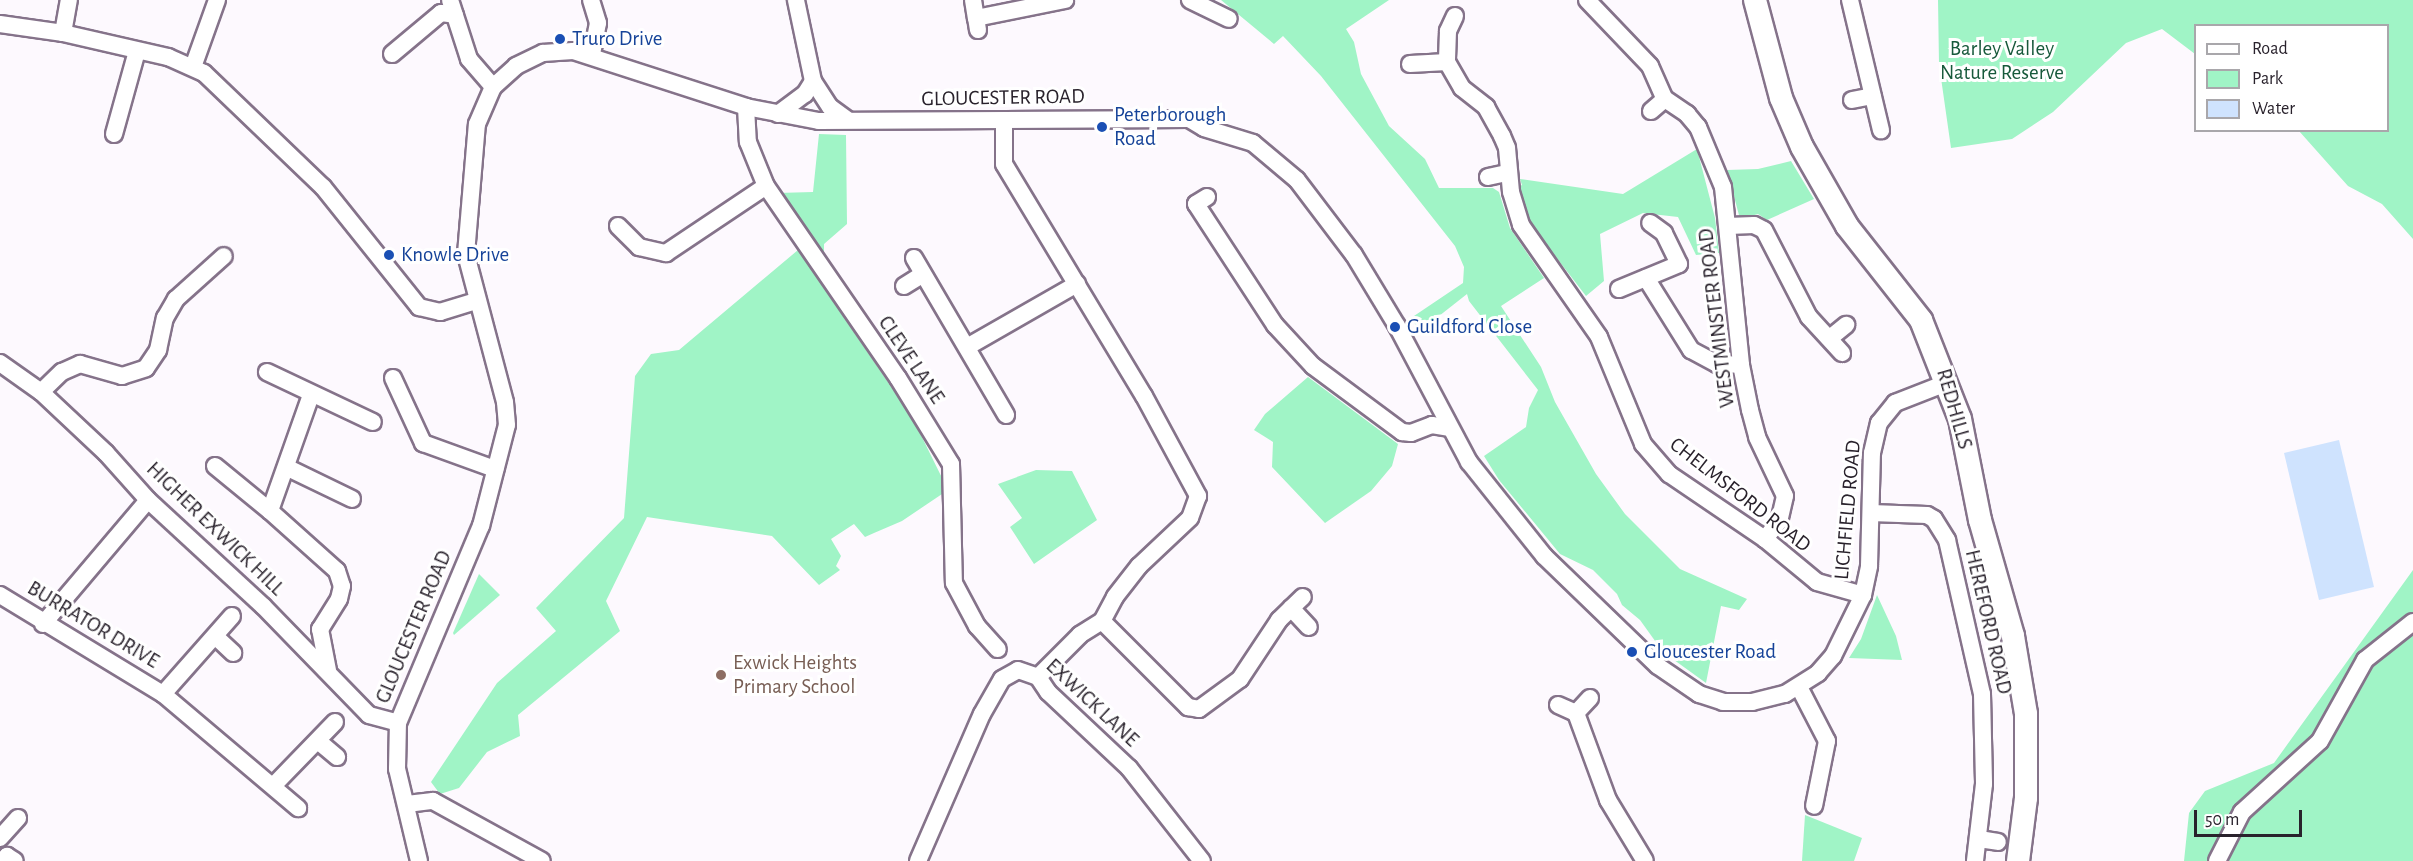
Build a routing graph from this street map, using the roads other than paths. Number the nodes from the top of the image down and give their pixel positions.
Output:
1 (69, 0) edge
2 (217, 0) edge
3 (591, 0) edge
4 (796, 0) edge
5 (973, 0) edge
6 (1065, 0) edge
7 (1190, 0) edge
8 (1587, 0) edge
9 (1755, 0) edge
10 (1850, 0) edge
11 (452, 8) edge
12 (1455, 16) dead end
13 (1228, 19) dead end
14 (0, 24) edge
15 (63, 33) junction
16 (395, 47) dead end
17 (137, 51) junction
18 (592, 56) junction
19 (1447, 62) junction
20 (1410, 64) dead end
21 (193, 67) junction
22 (813, 81) junction
23 (493, 87) junction
24 (1873, 96) junction
25 (1665, 99) junction
26 (1852, 100) dead end
27 (746, 107) junction
28 (1651, 111) dead end
29 (778, 114) junction
30 (848, 120) junction
31 (1004, 121) junction
32 (1881, 130) dead end
33 (114, 134) dead end
34 (1507, 173) junction
35 (1488, 177) dead end
36 (766, 186) junction
37 (1196, 202) dead end
38 (1650, 223) dead end
39 (618, 226) dead end
40 (1728, 226) junction
41 (225, 256) dead end
42 (914, 258) dead end
43 (923, 274) junction
44 (1646, 278) junction
45 (1077, 284) junction
46 (904, 286) dead end
47 (1619, 289) dead end
48 (476, 301) junction
49 (1846, 325) dead end
50 (1830, 338) junction
51 (968, 347) junction
52 (1842, 353) dead end
53 (0, 363) edge
54 (1741, 365) junction
55 (267, 372) dead end
56 (393, 378) dead end
57 (1946, 383) junction
58 (41, 392) junction
59 (311, 395) junction
60 (1006, 415) dead end
61 (373, 422) dead end
62 (1449, 428) junction
63 (215, 466) dead end
64 (288, 468) junction
65 (495, 470) junction
66 (148, 500) junction
67 (352, 500) dead end
68 (270, 511) junction
69 (1871, 513) junction
70 (1765, 539) junction
71 (0, 595) edge
72 (1863, 595) junction
73 (232, 616) dead end
74 (1102, 621) junction
75 (2413, 622) edge
76 (44, 624) junction
77 (1309, 627) dead end
78 (215, 636) junction
79 (998, 649) dead end
80 (233, 653) dead end
81 (328, 671) junction
82 (1038, 678) junction
83 (1799, 687) junction
84 (163, 694) junction
85 (1590, 698) dead end
86 (1723, 702) joint
87 (1558, 705) dead end
88 (1576, 712) junction
89 (335, 723) dead end
90 (398, 723) junction
91 (318, 741) junction
92 (337, 758) dead end
93 (273, 786) junction
94 (407, 804) junction
95 (1814, 806) dead end
96 (298, 808) dead end
97 (18, 818) dead end
98 (0, 838) edge
99 (1979, 839) junction
100 (1998, 842) dead end
101 (419, 861) edge
102 (542, 861) edge
103 (918, 861) edge
104 (1202, 861) edge
105 (1645, 861) edge
106 (1975, 861) edge
107 (2018, 861) edge
108 (2217, 861) edge

1 - 15 street
2 - 21 street
3 - 18 street
4 - 22 street
5 - 6 street
7 - 13 street
8 - 25 street, WESTMINSTER ROAD
9 - 57 street, REDHILLS
10 - 24 street
11 - 16 street
11 - 23 street
12 - 19 street
14 - 15 street
15 - 17 street
17 - 21 street
17 - 33 street
18 - 23 street, GLOUCESTER ROAD
18 - 27 street, GLOUCESTER ROAD
19 - 20 street
19 - 34 street, CHELMSFORD ROAD
21 - 48 street
22 - 29 street
22 - 30 street
23 - 48 street, GLOUCESTER ROAD
24 - 26 street
24 - 32 street
25 - 28 street
25 - 40 street, WESTMINSTER ROAD
27 - 29 street, GLOUCESTER ROAD
27 - 36 street, CLEVE LANE
29 - 30 street, GLOUCESTER ROAD
30 - 31 street, GLOUCESTER ROAD
31 - 45 street
31 - 62 street, GLOUCESTER ROAD
34 - 35 street
34 - 70 street, CHELMSFORD ROAD
36 - 39 street
36 - 79 street, CLEVE LANE
37 - 62 street
38 - 44 street
40 - 50 street
40 - 54 street, WESTMINSTER ROAD
41 - 58 street
42 - 43 street
43 - 46 street
43 - 51 street
44 - 47 street
44 - 54 street
45 - 51 street
45 - 74 street
48 - 65 street, GLOUCESTER ROAD
49 - 50 street
50 - 52 street
51 - 60 street
53 - 58 street, HIGHER EXWICK HILL
54 - 70 street, WESTMINSTER ROAD
55 - 59 street
56 - 65 street
57 - 69 street, LICHFIELD ROAD
57 - 107 street, REDHILLS
58 - 66 street, HIGHER EXWICK HILL
59 - 61 street
59 - 64 street
62 - 86 street, GLOUCESTER ROAD
63 - 68 street
64 - 67 street
64 - 68 street
65 - 90 street, GLOUCESTER ROAD
66 - 76 street
66 - 81 street, HIGHER EXWICK HILL
68 - 81 street
69 - 72 street, LICHFIELD ROAD
69 - 99 street, HEREFORD ROAD
70 - 72 street, CHELMSFORD ROAD
71 - 76 street, BURRATOR DRIVE
72 - 83 street, LICHFIELD ROAD
73 - 78 street, BURRATOR DRIVE
74 - 77 street
74 - 82 street
75 - 108 street
76 - 84 street, BURRATOR DRIVE
78 - 80 street
78 - 84 street, BURRATOR DRIVE
81 - 90 street, HIGHER EXWICK HILL
82 - 103 street, EXWICK LANE
82 - 104 street, EXWICK LANE
83 - 86 street, LICHFIELD ROAD
83 - 95 street
84 - 93 street, BURRATOR DRIVE
85 - 88 street
87 - 88 street
88 - 105 street
89 - 91 street
90 - 94 street, GLOUCESTER ROAD
91 - 92 street
91 - 93 street
93 - 96 street, BURRATOR DRIVE
94 - 101 street, GLOUCESTER ROAD
94 - 102 street
97 - 98 street
99 - 100 street
99 - 106 street, HEREFORD ROAD

